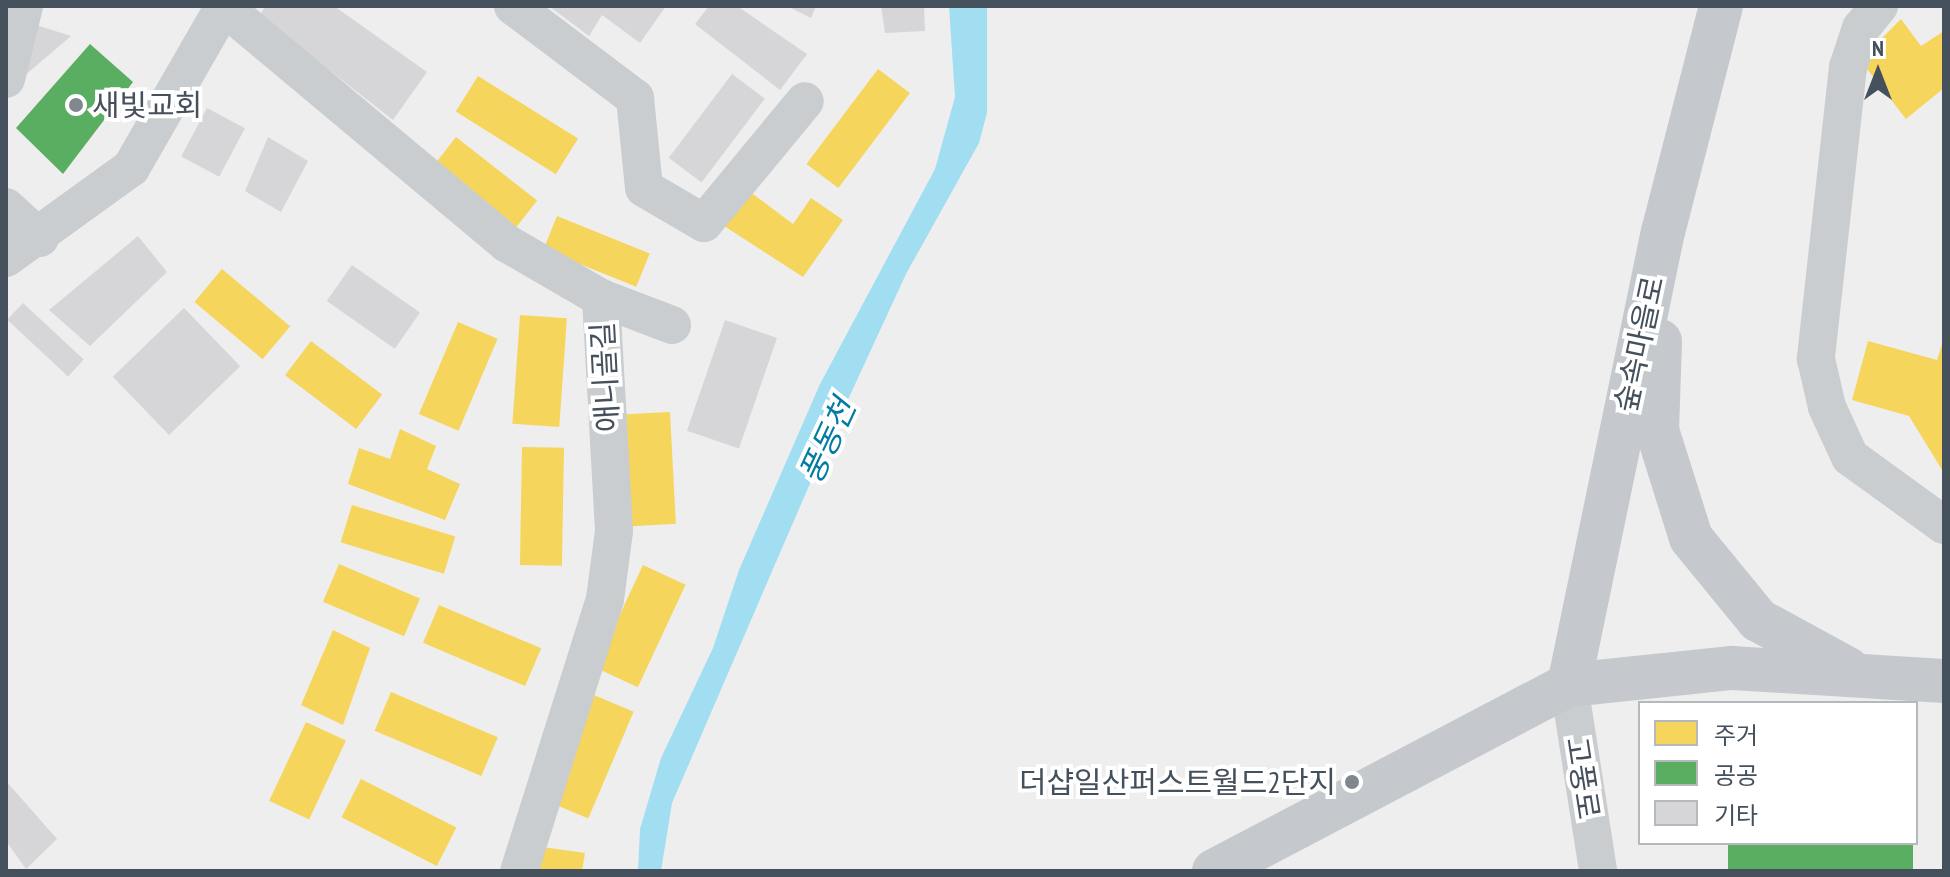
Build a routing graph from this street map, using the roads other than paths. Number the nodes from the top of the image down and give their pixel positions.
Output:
1 (24, 6) edge
2 (224, 6) edge
3 (513, 6) edge
4 (1721, 6) edge
5 (1879, 6) edge
6 (6, 79) edge
7 (805, 101) dead end
8 (6, 207) edge
9 (1663, 232) junction
10 (40, 238) junction
11 (6, 258) edge
12 (601, 298) junction
13 (672, 325) dead end
14 (1944, 525) edge
15 (1858, 674) junction
16 (1944, 681) edge
17 (1569, 685) junction
18 (519, 871) edge
19 (1214, 871) edge
20 (1598, 871) edge

1 - 6 street
2 - 10 street, 애니골길
2 - 12 street, 애니골길
3 - 7 street
4 - 9 main road, 숲속마을로
5 - 14 street
8 - 10 street
9 - 15 main road
9 - 17 main road, 숲속마을로
10 - 11 street, 애니골길
12 - 13 street
12 - 18 street, 애니골길
15 - 16 main road
15 - 17 main road
17 - 19 main road
17 - 20 street, 고풍로

